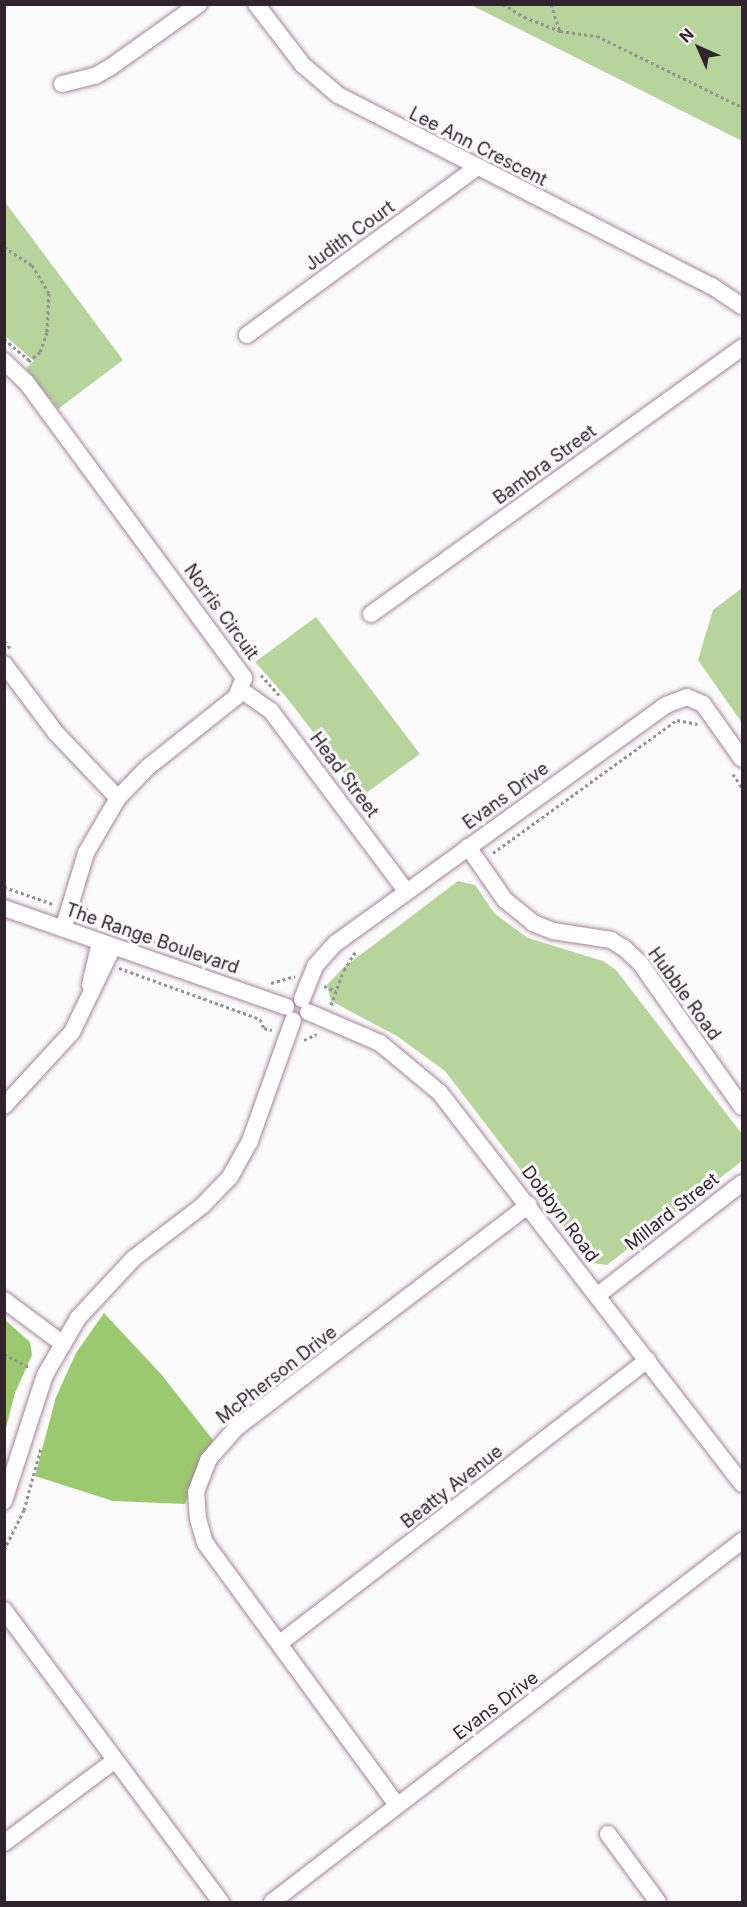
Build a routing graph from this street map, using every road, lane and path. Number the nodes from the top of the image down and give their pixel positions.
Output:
1 (199, 4) edge
2 (256, 4) edge
3 (503, 4) edge
4 (551, 4) edge
5 (560, 31) junction
6 (63, 84) dead end
7 (742, 107) edge
8 (476, 168) junction
9 (4, 247) edge
10 (712, 285) junction
11 (742, 294) edge
12 (742, 306) edge
13 (247, 335) dead end
14 (4, 339) edge
15 (742, 347) edge
16 (4, 361) edge
17 (371, 614) dead end
18 (4, 664) edge
19 (259, 672) dead end
20 (241, 690) junction
21 (267, 707) junction
22 (704, 733) dead end
23 (736, 764) edge
24 (742, 788) edge
25 (122, 793) junction
26 (468, 847) junction
27 (479, 863) junction
28 (4, 887) edge
29 (406, 891) junction
30 (71, 906) junction
31 (4, 908) edge
32 (90, 918) junction
33 (58, 928) junction
34 (107, 944) junction
35 (360, 947) dead end
36 (178, 950) dead end
37 (106, 964) junction
38 (263, 980) dead end
39 (310, 981) junction
40 (336, 991) junction
41 (88, 998) junction
42 (295, 1015) junction
43 (327, 1018) junction
44 (304, 1040) junction
45 (300, 1050) dead end
46 (4, 1106) edge
47 (742, 1107) edge
48 (742, 1183) edge
49 (529, 1205) junction
50 (598, 1295) junction
51 (4, 1300) edge
52 (63, 1344) junction
53 (648, 1360) junction
54 (41, 1444) dead end
55 (742, 1484) edge
56 (4, 1501) edge
57 (742, 1541) edge
58 (4, 1550) edge
59 (4, 1610) edge
60 (280, 1643) junction
61 (114, 1761) junction
62 (397, 1804) junction
63 (608, 1834) dead end
64 (4, 1844) edge
65 (221, 1902) edge
66 (272, 1902) edge
67 (658, 1902) edge

1 - 6 street
2 - 8 street, Lee Ann Crescent
3 - 5 path
4 - 5 path
5 - 7 path
8 - 10 street, Lee Ann Crescent
8 - 13 street, Judith Court
9 - 14 path
10 - 11 street, Lee Ann Crescent
10 - 12 street, Lee Ann Crescent
15 - 17 street, Bambra Street
16 - 20 street, Norris Circuit
18 - 25 street
19 - 21 path
20 - 21 street, Head Street
20 - 25 street, Norris Circuit
21 - 29 street, Head Street
22 - 27 path
23 - 24 path
23 - 26 street, Evans Drive
25 - 30 street, Norris Circuit
26 - 27 street, Hubble Road
26 - 29 street, Evans Drive
27 - 47 street, Hubble Road
28 - 30 path
29 - 39 street, Evans Drive
30 - 32 path
30 - 32 path
30 - 33 street, Norris Circuit
31 - 33 street, The Range Boulevard
32 - 36 path
33 - 34 street, The Range Boulevard
34 - 37 street
34 - 41 street
34 - 42 street, The Range Boulevard
35 - 40 path
37 - 41 street
37 - 42 path
38 - 39 path
39 - 40 path
39 - 42 street, Evans Drive
40 - 43 path
41 - 46 street
42 - 43 street, Dobbyn Road
42 - 44 path
42 - 52 street
43 - 44 path
43 - 49 street, Dobbyn Road
44 - 45 path
48 - 50 street, Millard Street
49 - 50 street, Dobbyn Road
49 - 60 street, McPherson Drive
50 - 53 street, Dobbyn Road
51 - 52 street
52 - 56 street
53 - 55 street, Dobbyn Road
53 - 60 street, Beatty Avenue
54 - 58 path
57 - 62 street, Evans Drive
59 - 61 street
60 - 62 street, McPherson Drive
61 - 64 street
61 - 65 street
62 - 66 street, Evans Drive
63 - 67 street

